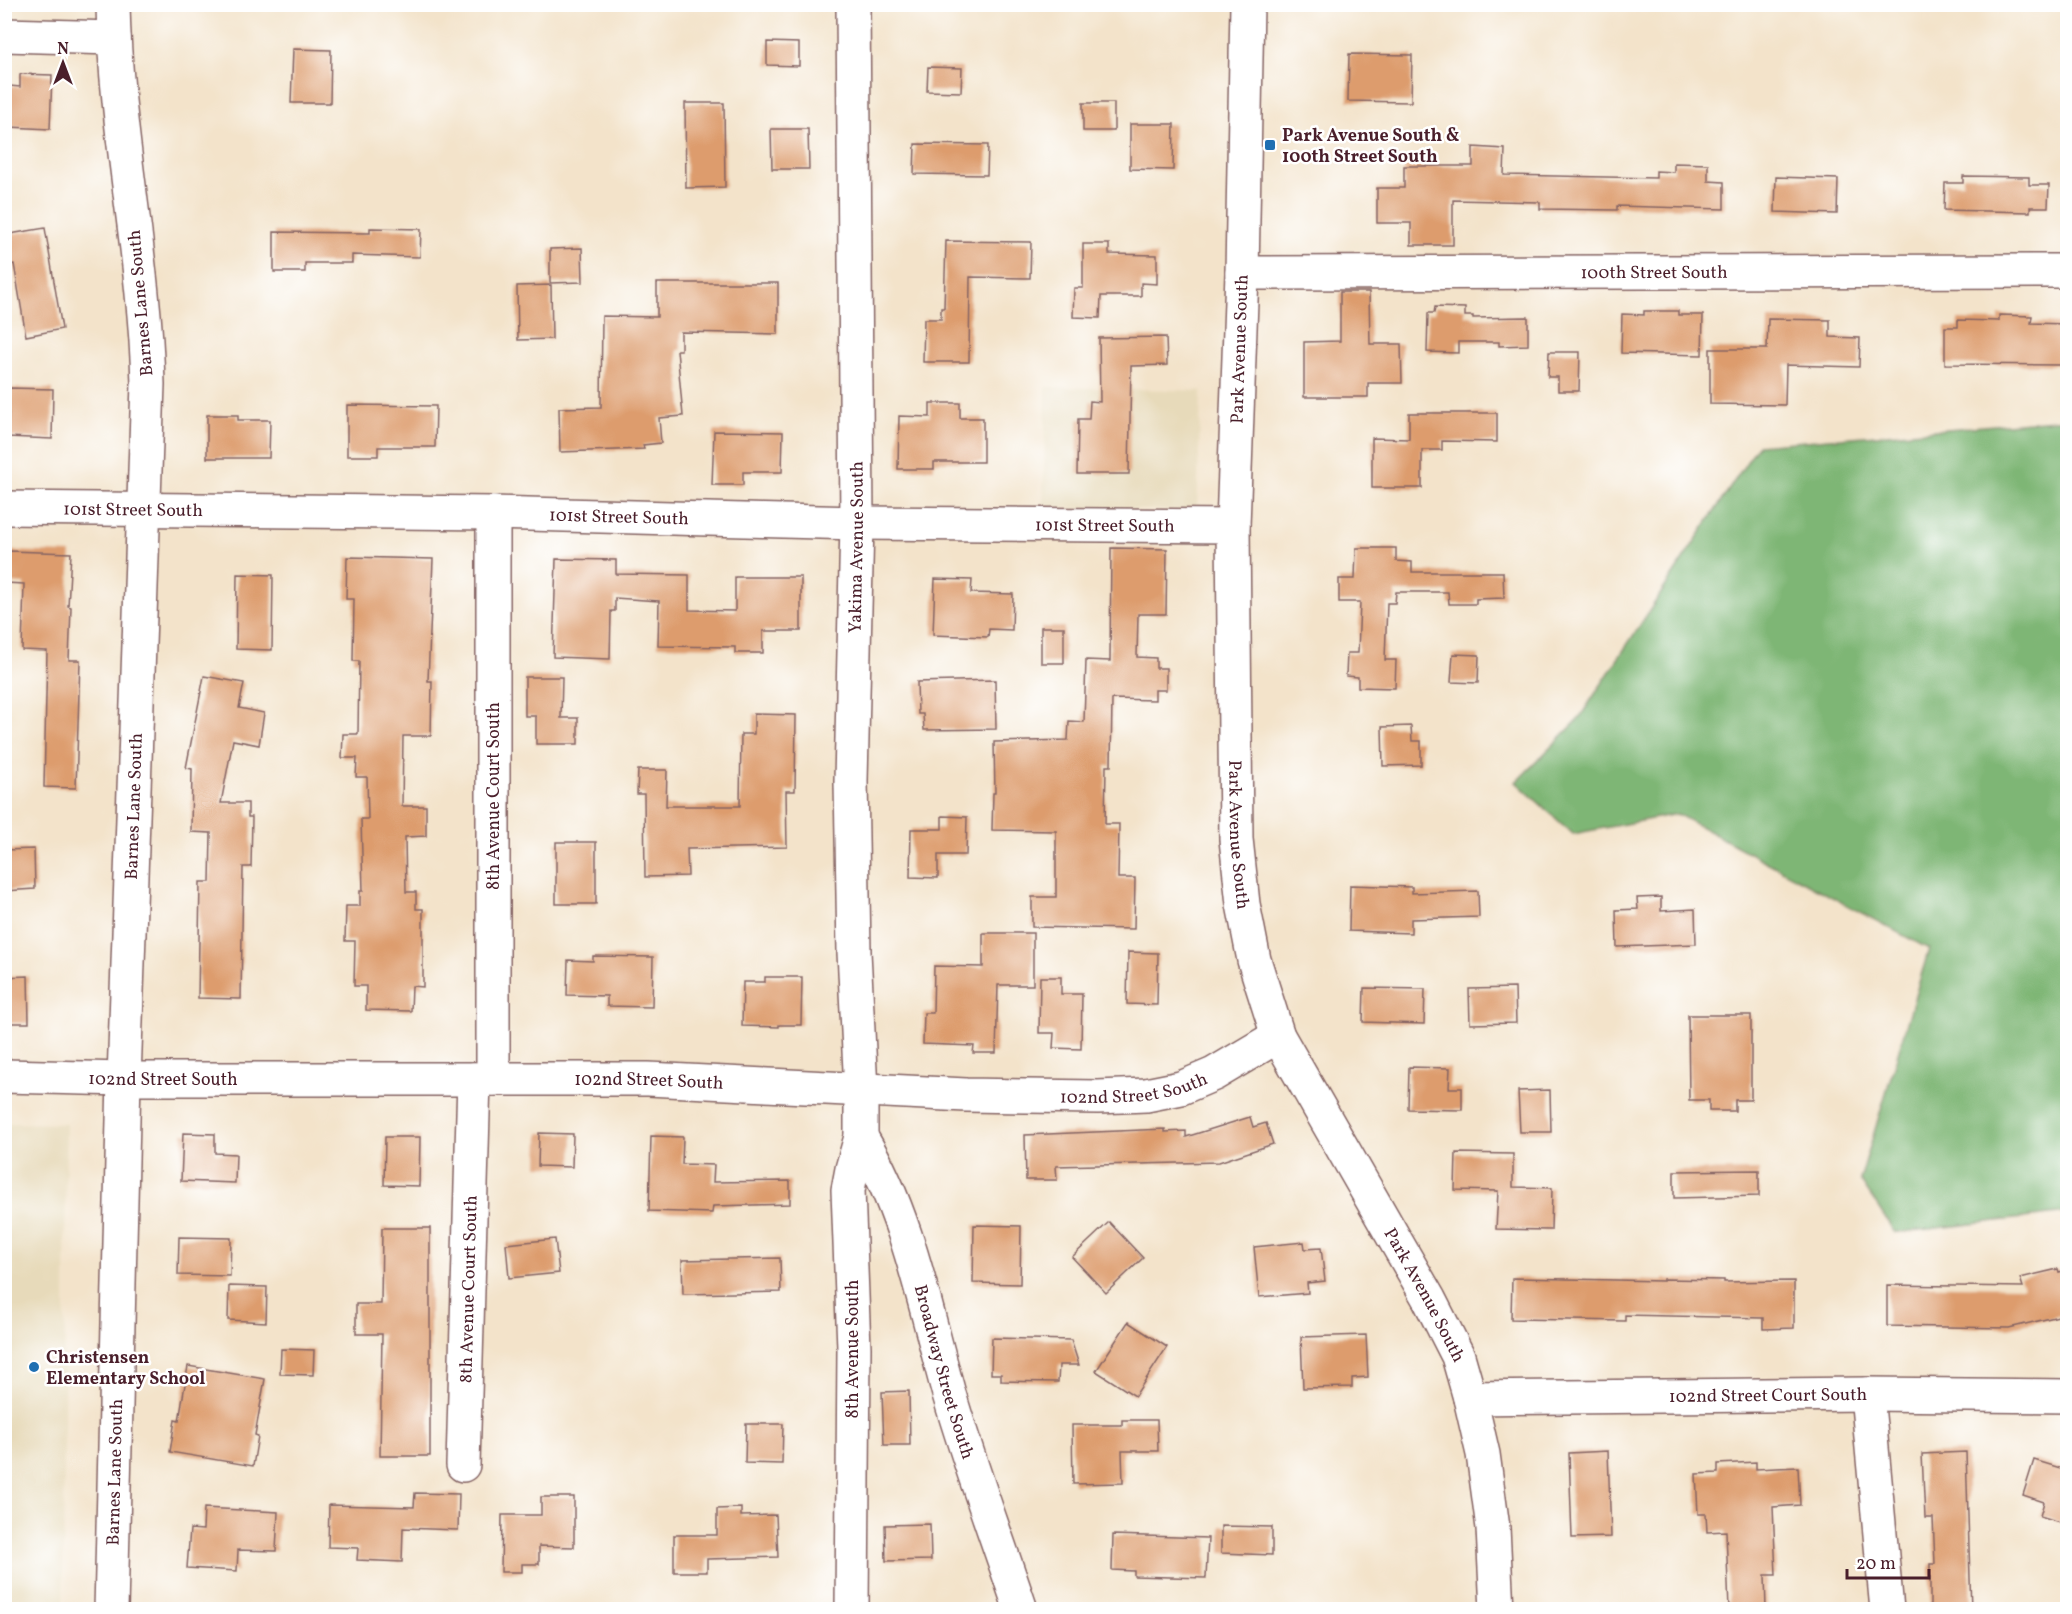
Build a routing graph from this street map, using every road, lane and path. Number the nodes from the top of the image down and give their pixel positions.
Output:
1 (113, 4) edge
2 (853, 4) edge
3 (1247, 4) edge
4 (4, 35) edge
5 (114, 38) junction
6 (2067, 271) edge
7 (1242, 273) junction
8 (4, 508) edge
9 (145, 511) junction
10 (493, 513) junction
11 (857, 523) junction
12 (1233, 526) junction
13 (1278, 1036) junction
14 (4, 1076) edge
15 (123, 1078) junction
16 (483, 1079) junction
17 (861, 1090) junction
18 (861, 1137) junction
19 (1867, 1394) junction
20 (2067, 1396) edge
21 (1470, 1398) junction
22 (464, 1465) dead end
23 (111, 1610) edge
24 (852, 1610) edge
25 (1021, 1610) edge
26 (1497, 1610) edge
27 (1887, 1610) edge

1 - 5 street, Barnes Lane South
2 - 11 street, Yakima Avenue South
3 - 7 street, Park Avenue South
4 - 5 street
5 - 9 street, Barnes Lane South
6 - 7 street, 100th Street South
7 - 12 street, Park Avenue South
8 - 9 street, 101st Street South
9 - 10 street, 101st Street South
9 - 15 street, Barnes Lane South
10 - 11 street, 101st Street South
10 - 16 street, 8th Avenue Court South
11 - 12 street, 101st Street South
11 - 17 street, Yakima Avenue South
12 - 13 street, Park Avenue South
13 - 17 street, 102nd Street South
13 - 21 street, Park Avenue South
14 - 15 street, 102nd Street South
15 - 16 street, 102nd Street South
15 - 23 street, Barnes Lane South
16 - 17 street, 102nd Street South
16 - 22 street, 8th Avenue Court South
17 - 18 street, 8th Avenue South
18 - 24 street, 8th Avenue South
18 - 25 street, Broadway Street South
19 - 20 street, 102nd Street Court South
19 - 21 street, 102nd Street Court South
19 - 27 street
21 - 26 street, Park Avenue South

